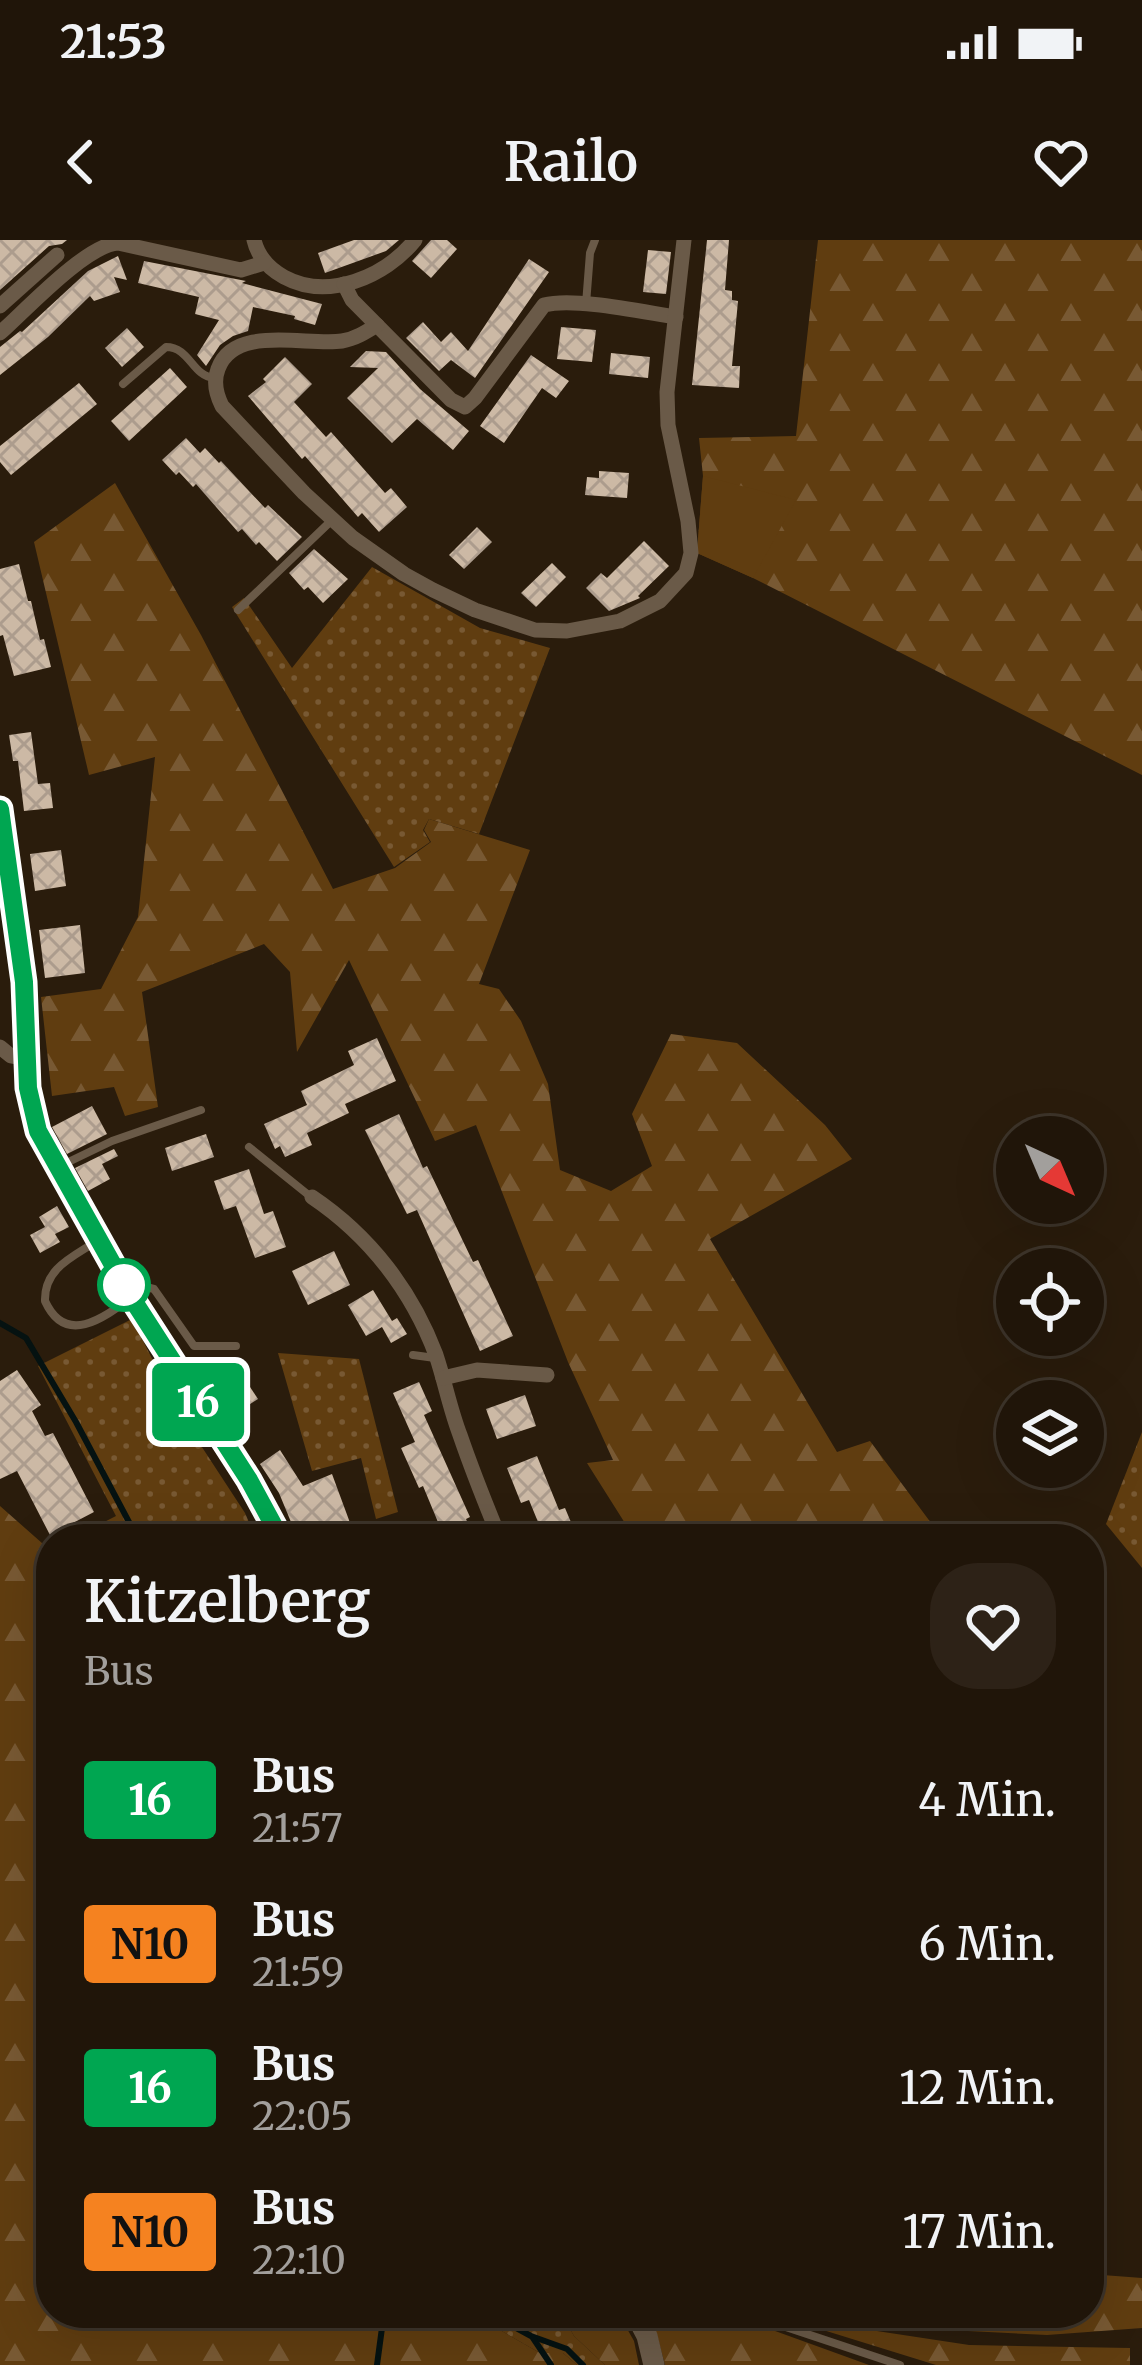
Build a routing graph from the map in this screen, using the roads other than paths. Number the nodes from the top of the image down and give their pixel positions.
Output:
1 (254, 240) edge
2 (415, 240) edge
3 (595, 240) edge
4 (684, 240) edge
5 (103, 242) edge
6 (57, 255) dead end
7 (264, 262) junction
8 (344, 284) junction
9 (586, 305) junction
10 (0, 306) edge
11 (676, 317) junction
12 (377, 325) junction
13 (0, 333) edge
14 (215, 378) junction
15 (123, 383) dead end
16 (332, 520) junction
17 (238, 610) dead end
18 (0, 808) edge
19 (0, 1047) edge
20 (27, 1059) junction
21 (201, 1110) dead end
22 (249, 1147) dead end
23 (57, 1168) junction
24 (312, 1198) joint
25 (98, 1240) junction
26 (131, 1297) junction
27 (236, 1346) dead end
28 (413, 1355) dead end
29 (436, 1358) junction
30 (547, 1376) dead end
31 (443, 1378) junction
32 (272, 1524) edge
33 (494, 1524) edge
34 (643, 2328) edge
35 (789, 2328) edge
36 (654, 2365) edge
37 (900, 2365) edge

1 - 7 street
2 - 8 street
3 - 9 lane
4 - 11 street
5 - 7 street
5 - 13 street
6 - 10 street
7 - 8 street
8 - 12 street
9 - 11 street
9 - 12 street
11 - 16 street
12 - 14 street
14 - 15 lane
14 - 16 street
16 - 17 lane
18 - 20 main road
19 - 20 street
20 - 23 main road
21 - 23 lane
22 - 24 lane
23 - 25 main road
24 - 29 street
25 - 26 main road
25 - 26 lane
26 - 27 lane
26 - 32 main road
28 - 29 lane
29 - 31 street
30 - 31 street
31 - 33 street
34 - 36 main road
35 - 37 lane

